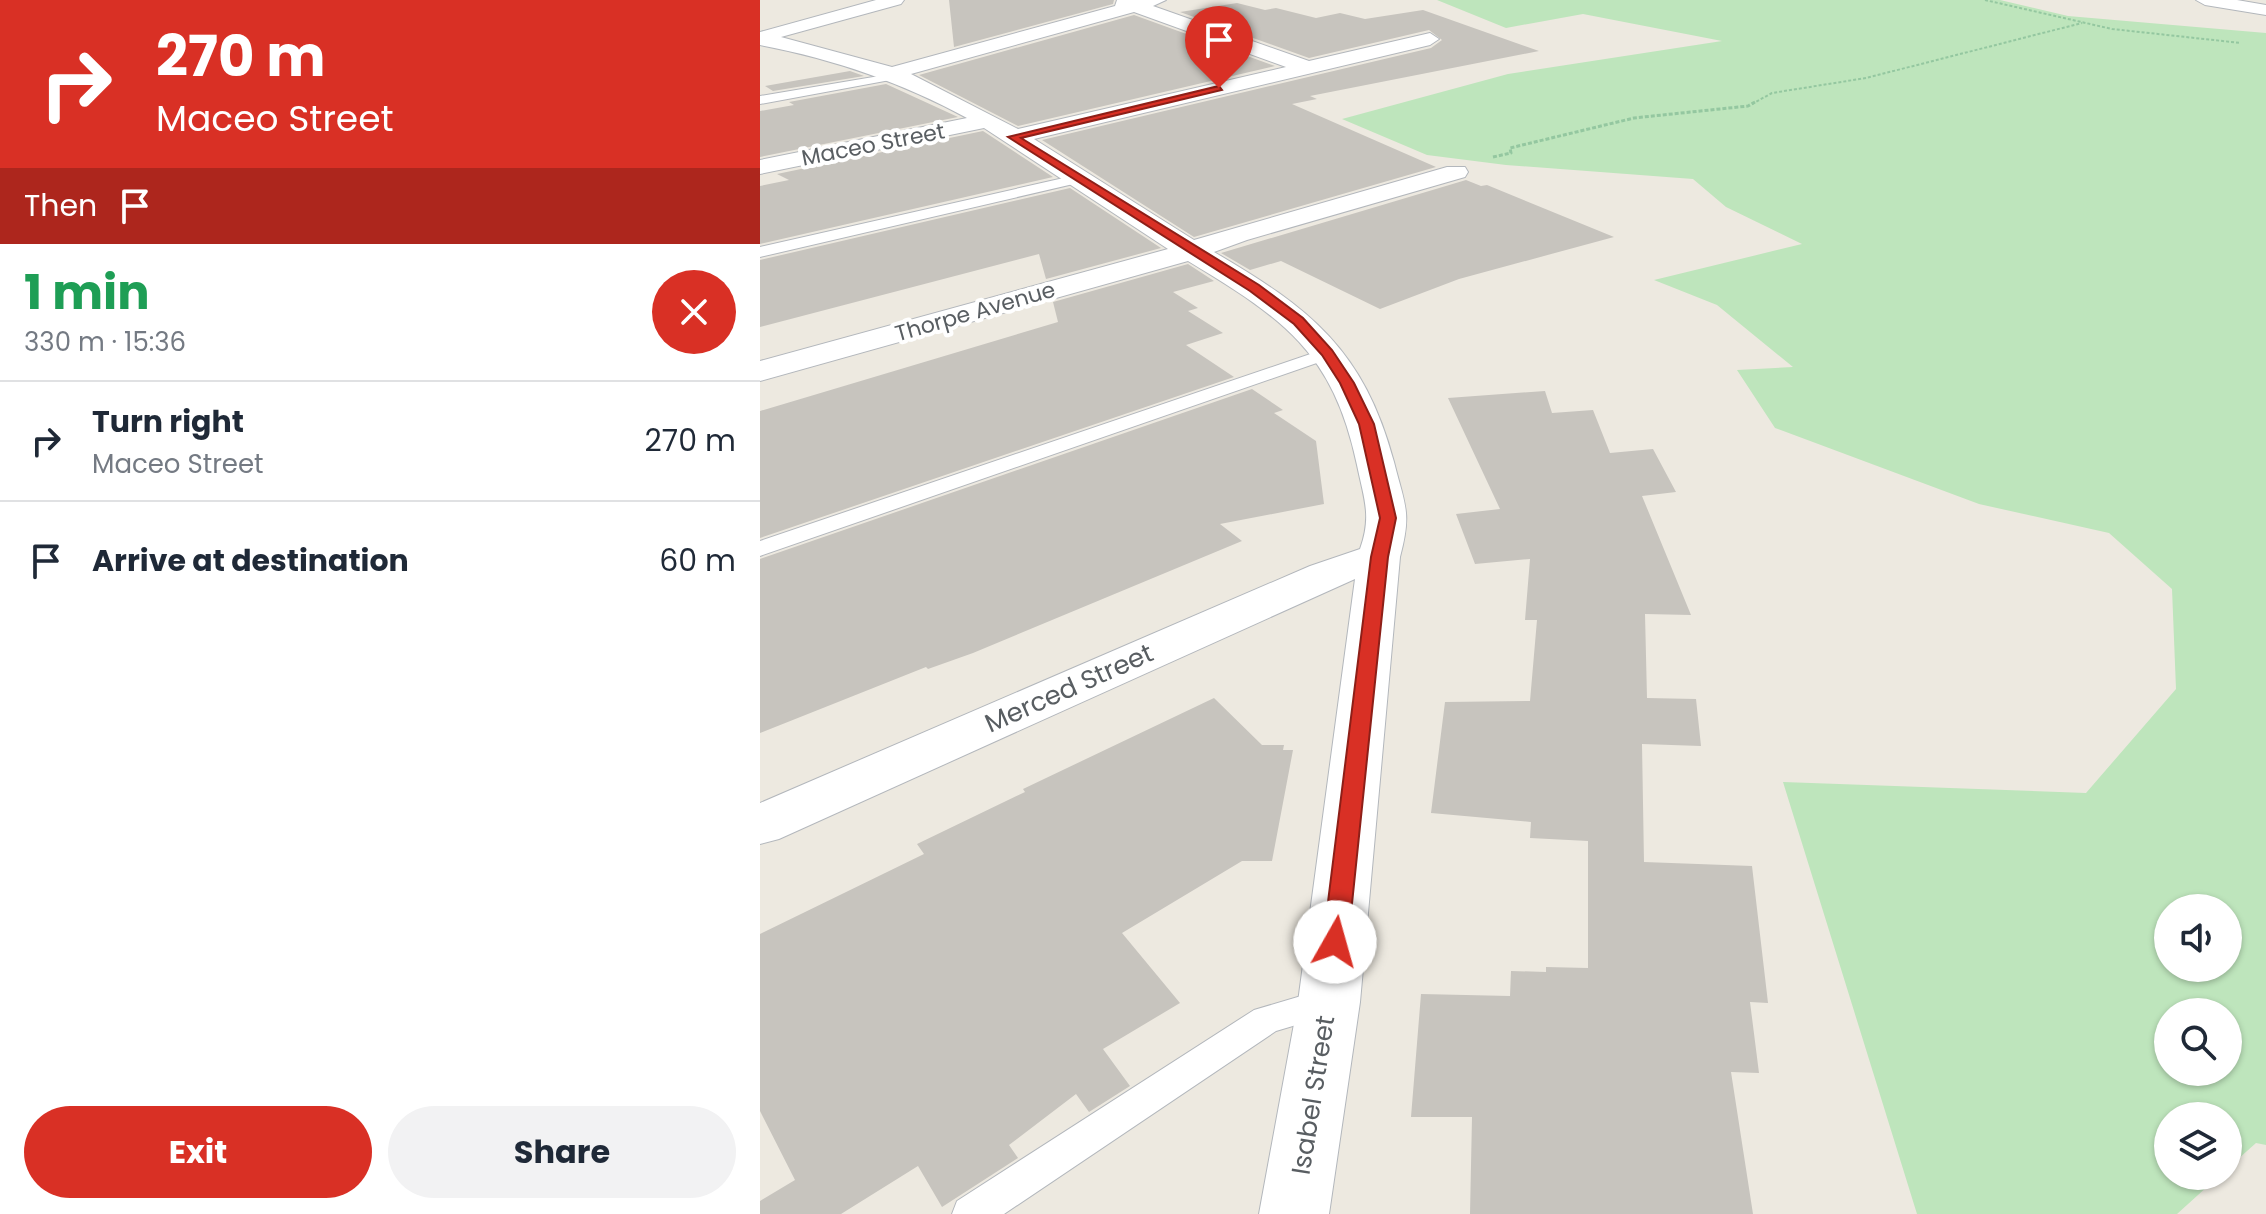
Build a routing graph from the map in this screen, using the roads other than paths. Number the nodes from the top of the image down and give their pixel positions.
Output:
1 (895, 0) edge
2 (1100, 0) edge
3 (2205, 0) edge
4 (1147, 3) edge
5 (2266, 10) edge
6 (1430, 39) dead end
7 (765, 41) edge
8 (1308, 68) junction
9 (893, 75) junction
10 (760, 100) edge
11 (999, 129) junction
12 (760, 167) edge
13 (1456, 172) road end
14 (1077, 179) junction
15 (1191, 251) junction
16 (760, 252) edge
17 (1328, 353) junction
18 (760, 371) edge
19 (760, 549) edge
20 (1379, 557) junction
21 (760, 825) edge
22 (1329, 1002) junction
23 (971, 1214) edge
24 (1294, 1214) edge

1 - 7 street
2 - 4 street
3 - 5 street
4 - 8 street
4 - 9 street
6 - 8 street, Maceo Street
7 - 9 street, Isabel Street
8 - 11 street, Maceo Street
9 - 10 lane
9 - 11 street, Isabel Street
11 - 12 street, Maceo Street
11 - 14 street, Isabel Street
13 - 15 street, Thorpe Avenue
14 - 15 street, Isabel Street
14 - 16 lane
15 - 17 street, Isabel Street
15 - 18 street, Thorpe Avenue
17 - 19 lane
17 - 20 street, Isabel Street
20 - 21 street, Merced Street
20 - 22 street, Isabel Street
22 - 23 lane
22 - 24 street, Isabel Street

